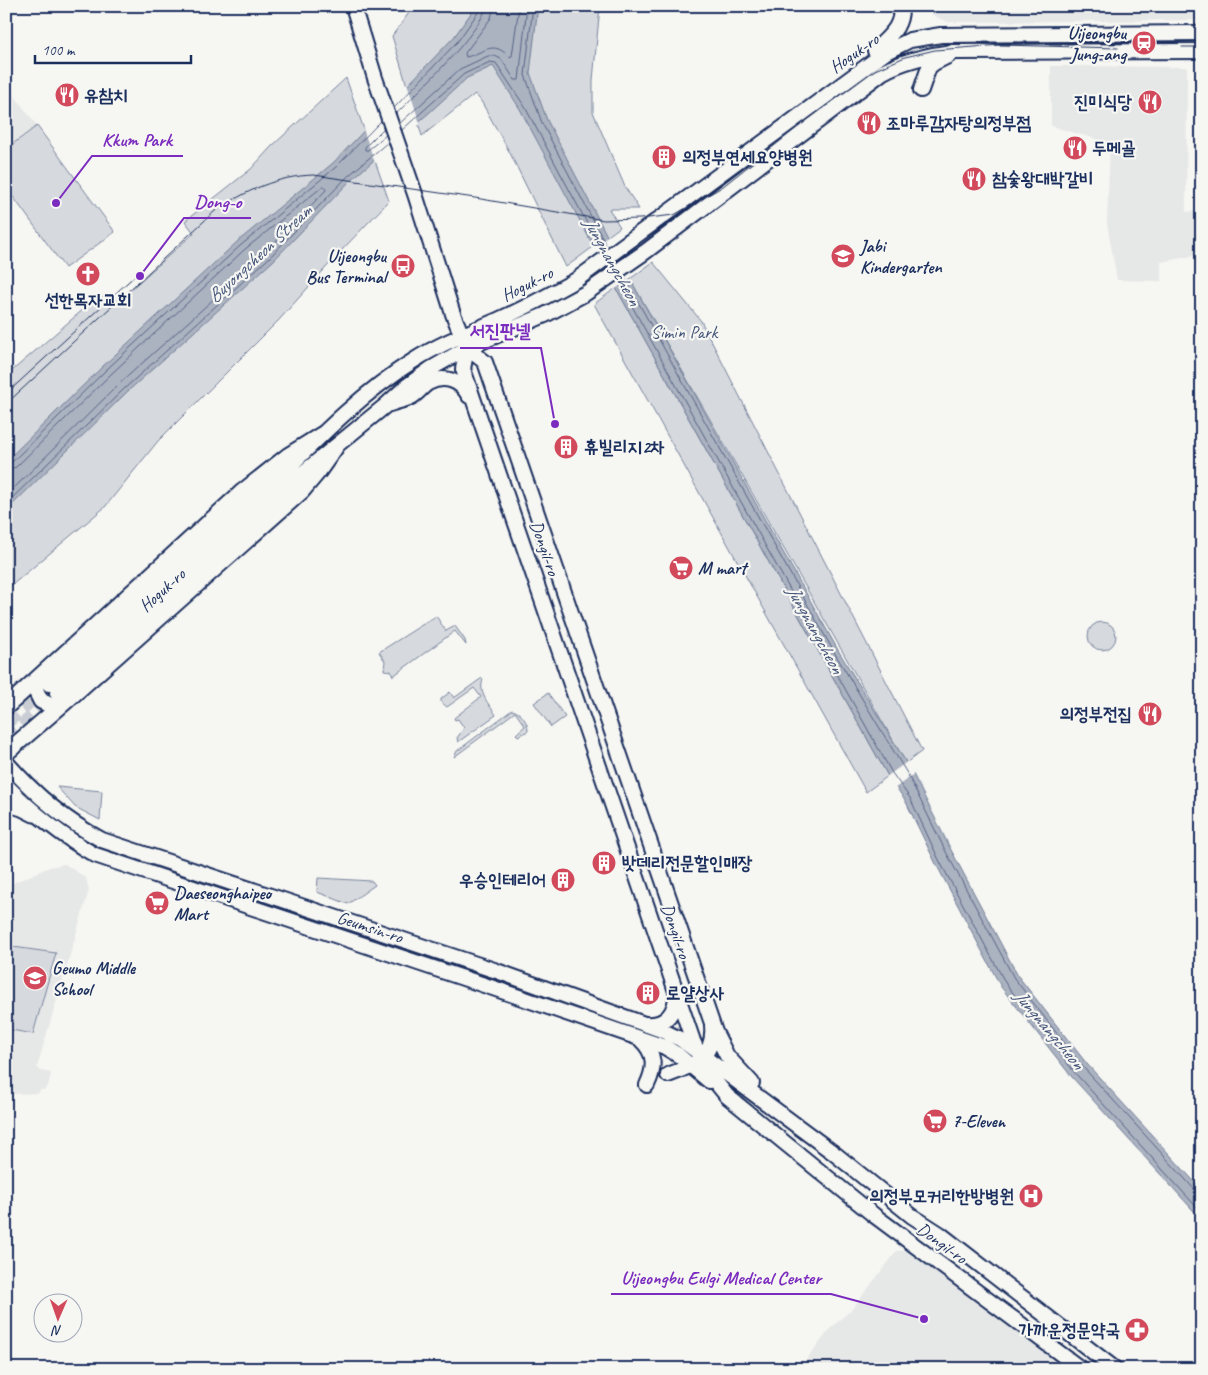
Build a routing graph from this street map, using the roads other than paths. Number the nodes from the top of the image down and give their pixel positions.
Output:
1 (353, 6) edge
2 (901, 6) edge
3 (1202, 33) edge
4 (1202, 51) edge
5 (953, 52) junction
6 (868, 64) junction
7 (921, 90) dead end
8 (464, 342) junction
9 (385, 406) junction
10 (321, 435) joint
11 (490, 445) junction
12 (335, 448) joint
13 (53, 689) junction
14 (6, 707) edge
15 (6, 753) edge
16 (6, 762) edge
17 (6, 785) edge
18 (6, 803) edge
19 (34, 814) junction
20 (676, 989) junction
21 (711, 1018) junction
22 (645, 1024) junction
23 (641, 1039) junction
24 (696, 1056) junction
25 (647, 1085) dead end
26 (727, 1096) junction
27 (786, 1117) junction
28 (1081, 1369) edge
29 (1115, 1369) edge

1 - 8 street, Dongil-ro
2 - 6 street
3 - 6 street, Hoguk-ro
4 - 5 street, Hoguk-ro
5 - 7 street
5 - 8 street, Hoguk-ro
6 - 8 street, Hoguk-ro
8 - 9 street, Hoguk-ro
8 - 10 street, Hoguk-ro
8 - 11 street, Dongil-ro
8 - 21 street, Dongil-ro
9 - 11 street
9 - 12 street, Hoguk-ro
10 - 13 main road, Hoguk-ro
11 - 20 street, Dongil-ro
12 - 13 main road, Hoguk-ro
13 - 14 main road, Hoguk-ro
13 - 15 main road, Hoguk-ro
16 - 22 street, Geumsin-ro
17 - 19 street, Geumsin-ro
18 - 19 main road
19 - 23 street, Geumsin-ro
20 - 22 street
20 - 24 street, Dongil-ro
21 - 24 street
21 - 27 street, Dongil-ro
22 - 24 street, Geumsin-ro
23 - 24 street, Geumsin-ro
23 - 25 street
24 - 26 street, Geumsin-ro
24 - 26 street
24 - 27 street, Dongil-ro
26 - 28 street, Dongil-ro
27 - 29 street, Dongil-ro

